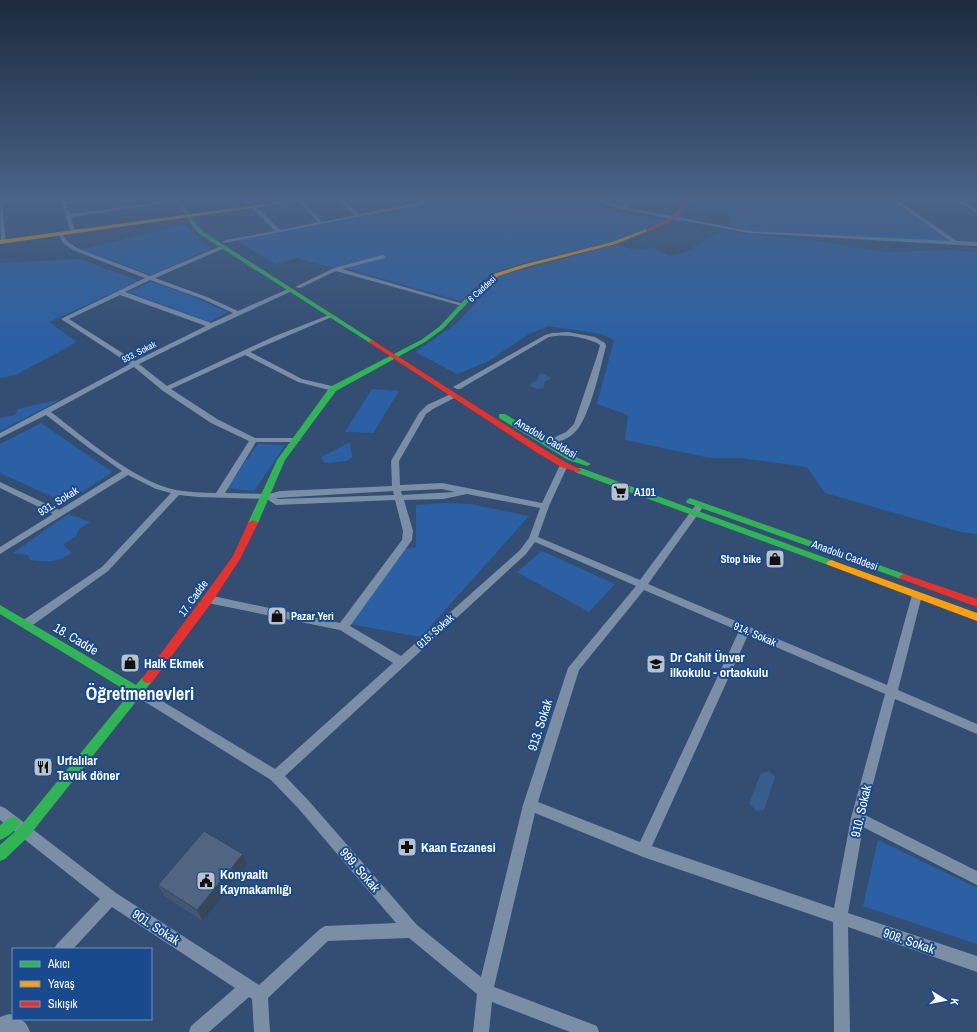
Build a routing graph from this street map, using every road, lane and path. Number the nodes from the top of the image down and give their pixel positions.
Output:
1 (70, 245) edge
2 (222, 245) edge
3 (227, 245) edge
4 (602, 245) edge
5 (383, 257) dead end
6 (336, 269) junction
7 (150, 278) junction
8 (294, 288) junction
9 (121, 292) junction
10 (464, 305) junction
11 (237, 313) junction
12 (331, 316) junction
13 (212, 326) junction
14 (245, 352) junction
15 (401, 352) junction
16 (392, 357) junction
17 (135, 364) junction
18 (166, 389) junction
19 (333, 389) junction
20 (455, 391) junction
21 (47, 412) junction
22 (0, 436) edge
23 (254, 440) junction
24 (297, 440) junction
25 (546, 443) junction
26 (564, 465) junction
27 (128, 471) junction
28 (0, 485) edge
29 (396, 488) junction
30 (176, 492) junction
31 (469, 492) junction
32 (219, 495) junction
33 (266, 497) junction
34 (398, 498) junction
35 (545, 506) junction
36 (697, 509) junction
37 (60, 514) junction
38 (533, 538) junction
39 (0, 551) edge
40 (642, 585) junction
41 (917, 595) junction
42 (208, 599) junction
43 (977, 603) edge
44 (0, 609) edge
45 (977, 617) edge
46 (26, 624) junction
47 (343, 627) junction
48 (745, 630) junction
49 (401, 662) junction
50 (138, 692) junction
51 (891, 693) junction
52 (977, 729) edge
53 (276, 776) junction
54 (530, 805) junction
55 (0, 812) edge
56 (858, 818) junction
57 (19, 828) junction
58 (0, 834) edge
59 (643, 850) junction
60 (0, 854) edge
61 (977, 878) edge
62 (111, 898) junction
63 (840, 918) junction
64 (412, 930) junction
65 (63, 948) edge
66 (977, 964) edge
67 (254, 991) junction
68 (485, 991) junction
69 (0, 1025) edge
70 (22, 1032) edge
71 (197, 1032) edge
72 (262, 1032) edge
73 (481, 1032) edge
74 (591, 1032) edge
75 (842, 1032) edge

1 - 7 street
2 - 7 street
3 - 8 main road, Anadolu Caddesi
4 - 10 main road, 6 Caddesi
5 - 6 street, 933. Sokak
6 - 8 street, 933. Sokak
6 - 10 street
7 - 9 street
7 - 11 street
8 - 11 street, 933. Sokak
8 - 12 main road, Anadolu Caddesi
8 - 15 main road, Anadolu Caddesi
9 - 13 street
9 - 17 street
10 - 15 main road, 6 Caddesi
11 - 13 street, 933. Sokak
12 - 14 street
12 - 16 main road, Anadolu Caddesi
13 - 17 street, 933. Sokak
14 - 18 street
14 - 19 street
15 - 16 main road, 6 Caddesi
15 - 20 main road, Anadolu Caddesi
16 - 19 main road, 17. Cadde
16 - 20 main road, Anadolu Caddesi
17 - 18 street
17 - 21 street, 933. Sokak
18 - 23 street
19 - 24 main road, 17. Cadde
20 - 25 main road, Anadolu Caddesi
20 - 25 street
20 - 26 main road, Anadolu Caddesi
20 - 29 street
21 - 22 street, 933. Sokak
21 - 27 street
23 - 24 street
23 - 32 street
24 - 33 main road, 17. Cadde
25 - 36 main road, Anadolu Caddesi
26 - 35 street, 915. Sokak
26 - 36 main road, Anadolu Caddesi
27 - 30 street
27 - 37 street, 931. Sokak
28 - 37 street
29 - 31 street
29 - 33 street
29 - 34 street
30 - 32 street
30 - 46 street
31 - 34 street
31 - 35 street
32 - 33 street
33 - 34 street
33 - 42 main road, 17. Cadde
34 - 47 street
35 - 38 street, 915. Sokak
36 - 40 street, 913. Sokak
36 - 41 main road, Anadolu Caddesi
36 - 43 main road, Anadolu Caddesi
37 - 39 street, 931. Sokak
38 - 40 street, 914. Sokak
38 - 49 street, 915. Sokak
40 - 48 street, 914. Sokak
40 - 54 street, 913. Sokak
41 - 45 main road, Anadolu Caddesi
41 - 51 street, 910. Sokak
42 - 47 street
42 - 50 main road, 17. Cadde
44 - 46 main road, 18. Cadde
46 - 50 main road, 18. Cadde
47 - 49 street
48 - 51 street, 914. Sokak
48 - 59 street
49 - 53 street, 915. Sokak
50 - 53 street, 999. Sokak
50 - 57 main road, 17. Cadde
51 - 52 street, 914. Sokak
51 - 56 street, 910. Sokak
53 - 64 street, 999. Sokak
54 - 59 street, 908. Sokak
54 - 68 street, 913. Sokak
55 - 57 street, 901. Sokak
56 - 61 street
56 - 63 street, 910. Sokak
57 - 58 main road
57 - 60 main road, 17. Cadde
57 - 62 street, 901. Sokak
59 - 63 street, 908. Sokak
62 - 65 street
62 - 67 street, 901. Sokak
63 - 66 street, 908. Sokak
63 - 75 street, 910. Sokak
64 - 67 street
64 - 68 street, 999. Sokak
67 - 71 street
67 - 72 street
68 - 73 street, 913. Sokak
68 - 74 street, 999. Sokak
69 - 70 street

